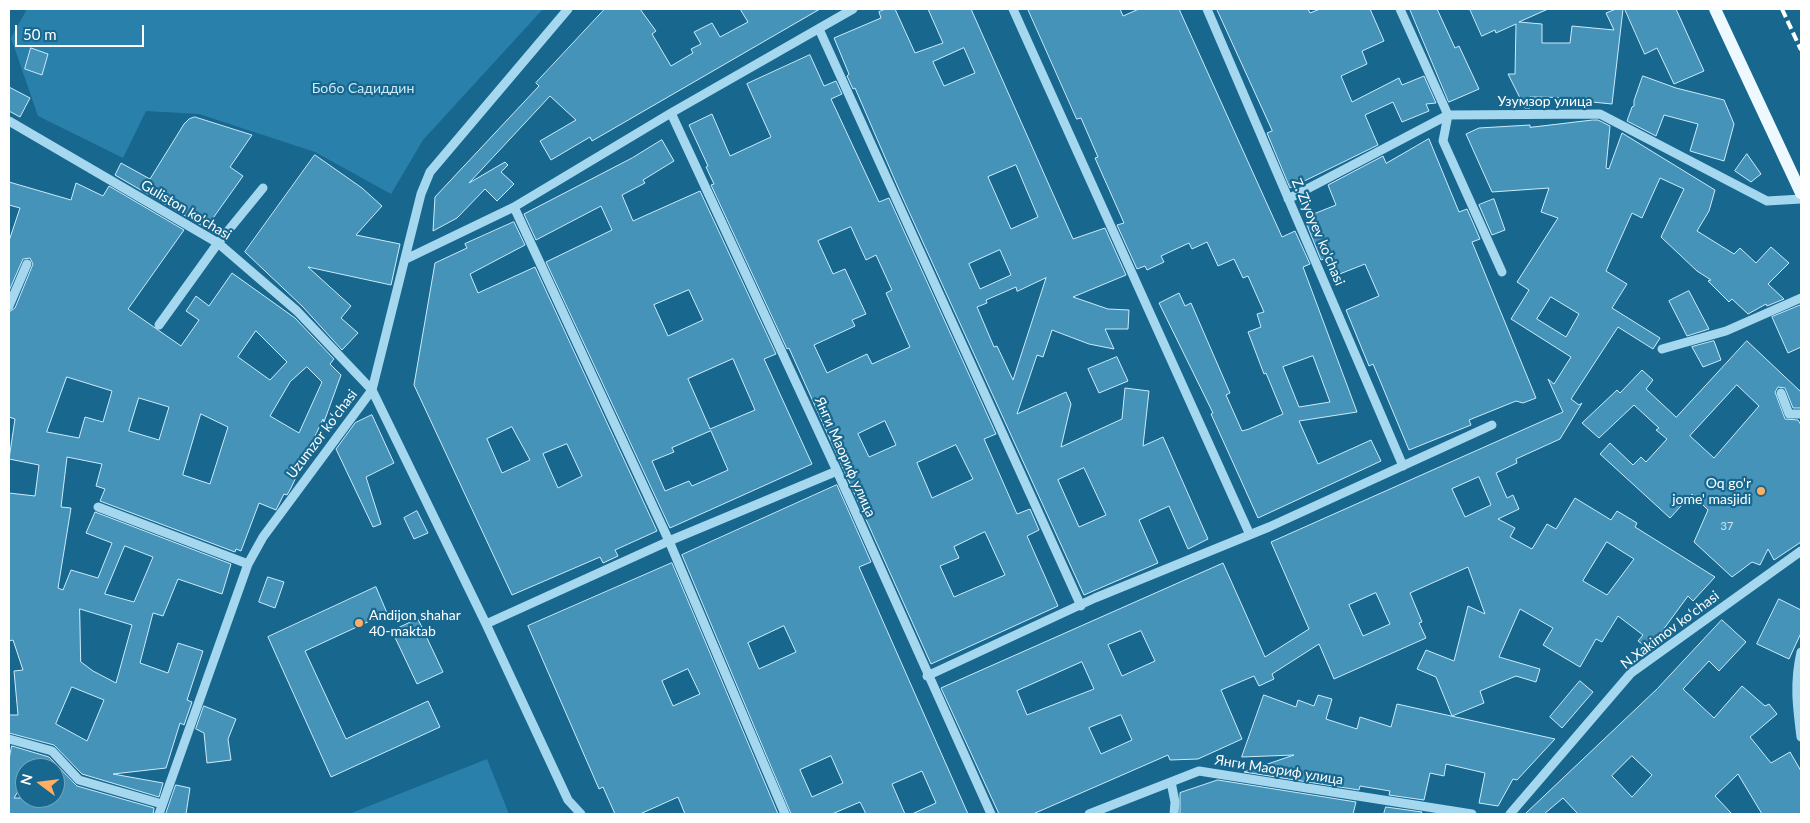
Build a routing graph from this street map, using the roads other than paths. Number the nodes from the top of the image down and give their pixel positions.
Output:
1 (568, 9) edge
2 (853, 9) edge
3 (1013, 9) edge
4 (1206, 9) edge
5 (1400, 9) edge
6 (1715, 9) edge
7 (819, 29) junction
8 (671, 113) junction
9 (1448, 115) junction
10 (9, 121) edge
11 (263, 188) dead end
12 (1801, 193) edge
13 (1288, 199) junction
14 (1801, 199) edge
15 (514, 207) junction
16 (218, 243) junction
17 (406, 259) junction
18 (26, 264) dead end
19 (1502, 272) dead end
20 (1801, 298) edge
21 (9, 306) edge
22 (159, 325) dead end
23 (1662, 349) dead end
24 (372, 390) junction
25 (1781, 393) dead end
26 (1801, 414) edge
27 (1492, 425) dead end
28 (1403, 466) junction
29 (837, 471) junction
30 (98, 508) dead end
31 (1250, 535) junction
32 (669, 541) junction
33 (1801, 551) edge
34 (248, 564) junction
35 (1081, 606) junction
36 (486, 624) junction
37 (1801, 652) edge
38 (927, 676) junction
39 (1801, 737) edge
40 (9, 739) edge
41 (1171, 782) junction
42 (162, 804) junction
43 (159, 814) edge
44 (581, 814) edge
45 (785, 814) edge
46 (991, 814) edge
47 (1089, 814) edge
48 (1174, 814) edge
49 (1472, 814) edge
50 (1510, 814) edge

1 - 17 street, Uzumzor koʻchasi
2 - 7 street
3 - 31 street
4 - 13 street, Z. Ziyoyev ko'chasi
5 - 9 street
6 - 12 main road
7 - 8 street
7 - 35 street
8 - 15 street
8 - 29 street, Янги Маориф улица
9 - 13 street, Узумзор улица
9 - 14 street, Узумзор улица
9 - 19 street
10 - 16 street, Guliston ko'chasi
11 - 16 street
13 - 28 street, Z. Ziyoyev ko'chasi
15 - 17 street
15 - 32 street
16 - 22 street
16 - 24 street, Guliston ko'chasi
17 - 24 street, Uzumzor koʻchasi
18 - 21 street
20 - 23 street
24 - 34 street, Uzumzor koʻchasi
24 - 36 street, Guliston ko'chasi
25 - 26 street
27 - 28 street
28 - 31 street
29 - 32 street
29 - 38 street, Янги Маориф улица
30 - 34 street
31 - 35 street
32 - 36 street
32 - 45 street
33 - 50 street, N.Xakimov koʻchasi
34 - 42 street, Uzumzor koʻchasi
35 - 38 street
36 - 44 street, Guliston ko'chasi
37 - 39 street
38 - 46 street, Янги Маориф улица
40 - 42 street
41 - 47 street, Янги Маориф улица
41 - 48 street
41 - 49 street, Янги Маориф улица
42 - 43 street, Uzumzor koʻchasi

